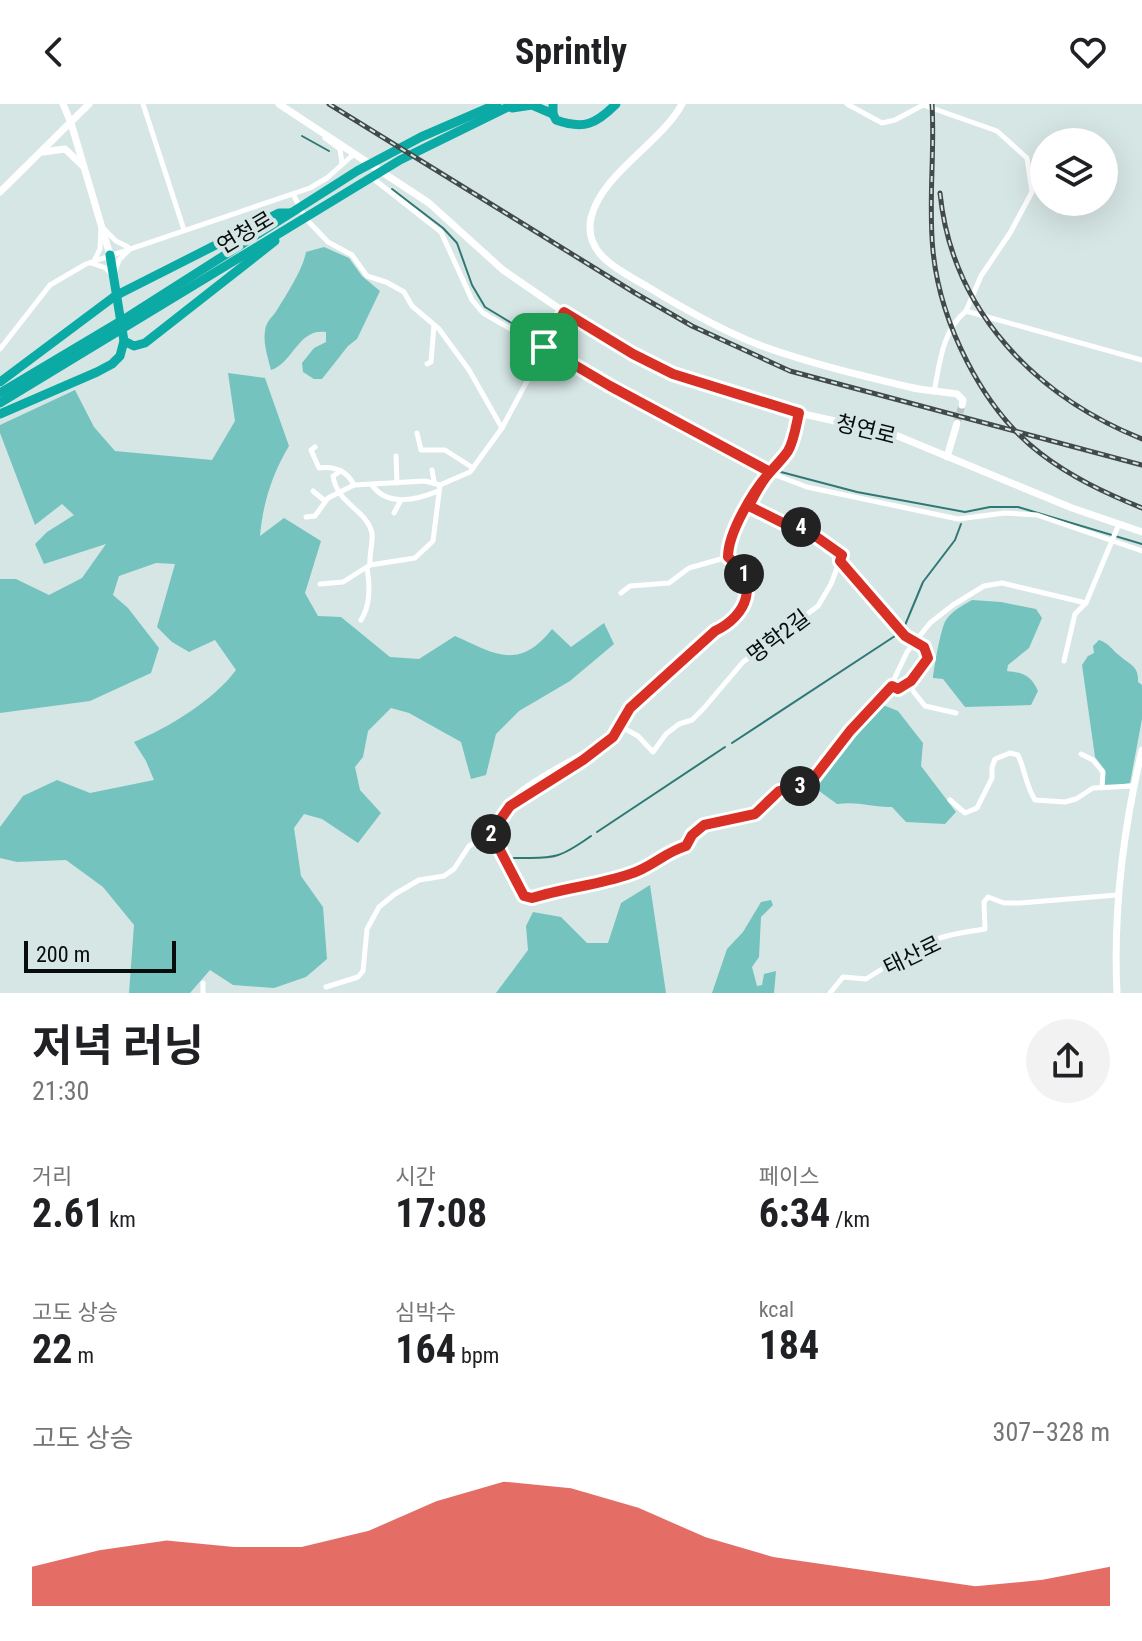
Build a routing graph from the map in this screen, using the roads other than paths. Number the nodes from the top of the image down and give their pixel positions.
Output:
1 (63, 104) edge
2 (89, 104) edge
3 (143, 104) edge
4 (279, 104) edge
5 (514, 104) edge
6 (616, 104) edge
7 (682, 104) edge
8 (847, 104) edge
9 (493, 107) edge
10 (553, 109) edge
11 (71, 123) junction
12 (314, 125) junction
13 (40, 152) junction
14 (355, 152) junction
15 (342, 164) junction
16 (84, 168) junction
17 (371, 177) junction
18 (0, 192) edge
19 (293, 194) junction
20 (101, 226) junction
21 (184, 230) junction
22 (261, 237) junction
23 (133, 247) junction
24 (110, 255) junction
25 (91, 262) junction
26 (113, 276) junction
27 (138, 285) junction
28 (115, 296) junction
29 (103, 304) junction
30 (966, 311) junction
31 (564, 312) junction
32 (434, 325) junction
33 (111, 331) junction
34 (124, 341) junction
35 (544, 346) junction
36 (0, 349) edge
37 (1142, 360) edge
38 (427, 364) dead end
39 (0, 382) edge
40 (0, 393) edge
41 (933, 393) junction
42 (0, 403) edge
43 (962, 405) dead end
44 (799, 413) junction
45 (0, 414) edge
46 (957, 423) tunnel mouth
47 (502, 428) junction
48 (417, 433) dead end
49 (315, 447) dead end
50 (396, 456) dead end
51 (947, 457) junction
52 (473, 468) junction
53 (432, 470) dead end
54 (771, 470) junction
55 (341, 471) junction
56 (397, 483) junction
57 (354, 485) junction
58 (372, 485) junction
59 (437, 486) junction
60 (313, 491) dead end
61 (337, 493) junction
62 (401, 500) junction
63 (325, 501) junction
64 (749, 506) junction
65 (394, 513) dead end
66 (306, 517) dead end
67 (1119, 524) junction
68 (1142, 532) edge
69 (1113, 540) junction
70 (1142, 551) edge
71 (728, 557) junction
72 (840, 561) junction
73 (368, 567) junction
74 (320, 584) dead end
75 (621, 593) dead end
76 (1086, 603) junction
77 (361, 620) dead end
78 (917, 643) junction
79 (1064, 661) dead end
80 (911, 681) junction
81 (892, 686) junction
82 (956, 713) dead end
83 (620, 726) junction
84 (1142, 750) edge
85 (1081, 754) dead end
86 (1133, 786) junction
87 (1102, 788) junction
88 (950, 800) dead end
89 (490, 832) junction
90 (1117, 895) junction
91 (203, 983) dead end
92 (324, 989) edge
93 (203, 993) edge
94 (830, 993) edge
95 (1117, 993) edge

1 - 11 street
2 - 11 street
3 - 21 street
4 - 12 street, 청연로
5 - 9 highway, 연청로
6 - 10 highway
7 - 41 street
8 - 30 street
9 - 10 highway
9 - 17 highway, 연청로
9 - 22 highway, 연청로
11 - 13 street
11 - 16 street
12 - 14 street, 청연로
12 - 15 street
13 - 16 street
13 - 18 street
14 - 15 street
14 - 31 street, 청연로
15 - 19 street
16 - 20 street
17 - 22 highway, 연청로
17 - 35 street
19 - 21 street
19 - 32 street
20 - 23 street
20 - 24 street
20 - 25 street
21 - 23 street
22 - 27 highway
22 - 33 highway, 연청로
22 - 34 highway
23 - 24 street
23 - 26 street
24 - 25 street
24 - 26 highway
25 - 26 street
25 - 36 street
26 - 27 highway
26 - 28 highway
26 - 29 highway
27 - 28 highway
28 - 29 highway
28 - 34 highway
29 - 39 highway
30 - 37 street
30 - 41 street
31 - 35 street
31 - 44 street, 청연로
32 - 38 street
32 - 47 street
33 - 40 highway, 연청로
33 - 42 highway, 연청로
34 - 45 highway
35 - 47 street
35 - 54 street
41 - 43 street
44 - 51 street, 청연로
44 - 54 street
46 - 51 street
47 - 52 street
48 - 52 street
49 - 55 street
50 - 56 street
51 - 67 street, 청연로
52 - 59 street
53 - 59 street
54 - 64 street
54 - 69 street
55 - 57 street
55 - 61 street
56 - 58 street
56 - 59 street
57 - 58 street
57 - 61 street
58 - 62 street
59 - 62 street
59 - 73 street
60 - 63 street
61 - 63 street
61 - 73 street
62 - 65 street
63 - 66 street
64 - 71 street
64 - 72 street
67 - 68 street, 청연로
67 - 69 street
69 - 70 street
69 - 76 street
71 - 75 street
71 - 83 street, 명학2길
72 - 78 street
72 - 83 street, 명학2길
73 - 74 street
73 - 77 street
76 - 78 street
76 - 79 street
78 - 80 street
78 - 81 street
80 - 81 street
80 - 82 street
81 - 89 street
83 - 89 street, 명학2길
84 - 86 street
85 - 87 street
86 - 87 street
86 - 90 street
87 - 88 street
89 - 92 street, 명학2길
90 - 94 street, 태산로
90 - 95 street
91 - 93 street

